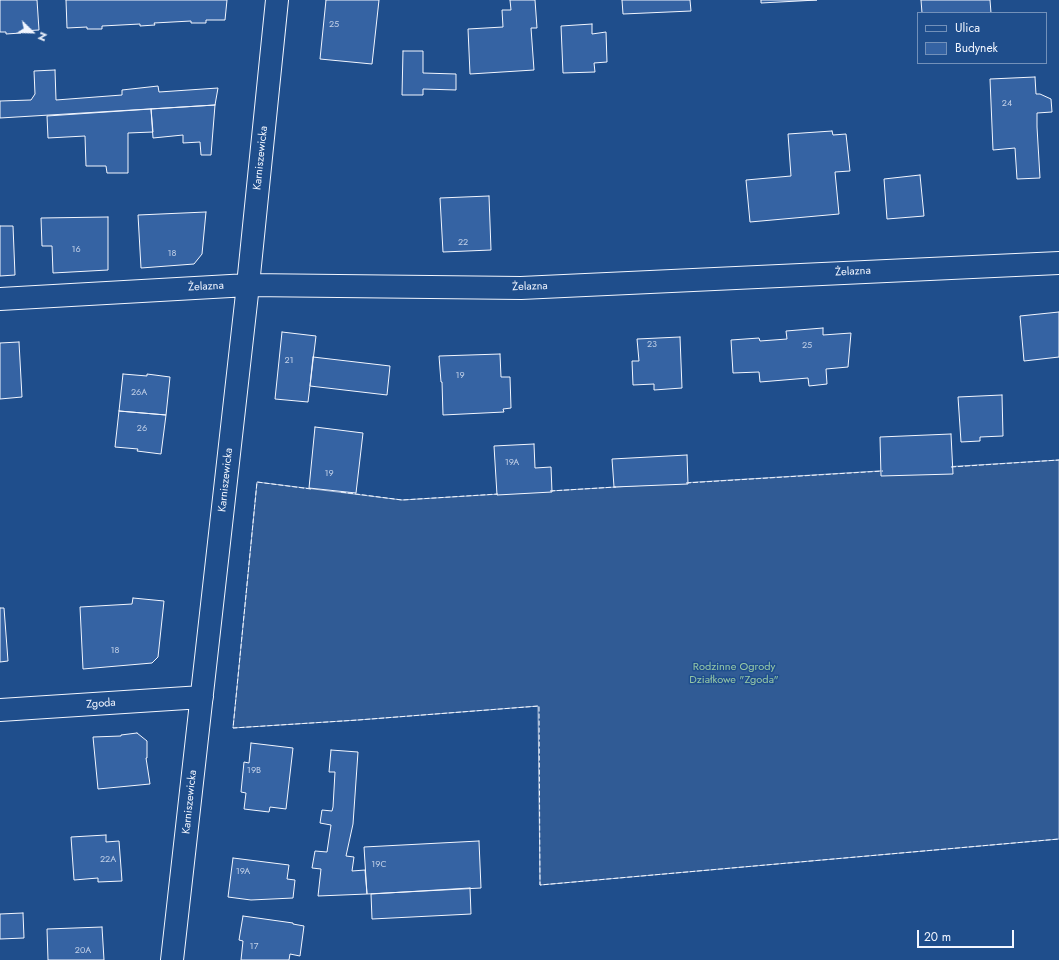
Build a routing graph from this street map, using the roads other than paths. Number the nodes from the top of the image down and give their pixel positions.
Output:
1 (276, 0) edge
2 (1059, 262) edge
3 (248, 285) junction
4 (0, 299) edge
5 (202, 697) junction
6 (0, 710) edge
7 (172, 960) edge

1 - 3 street, Karniszewicka
2 - 3 street, Żelazna
3 - 4 street, Żelazna
3 - 5 street, Karniszewicka
5 - 6 street, Zgoda
5 - 7 street, Karniszewicka

